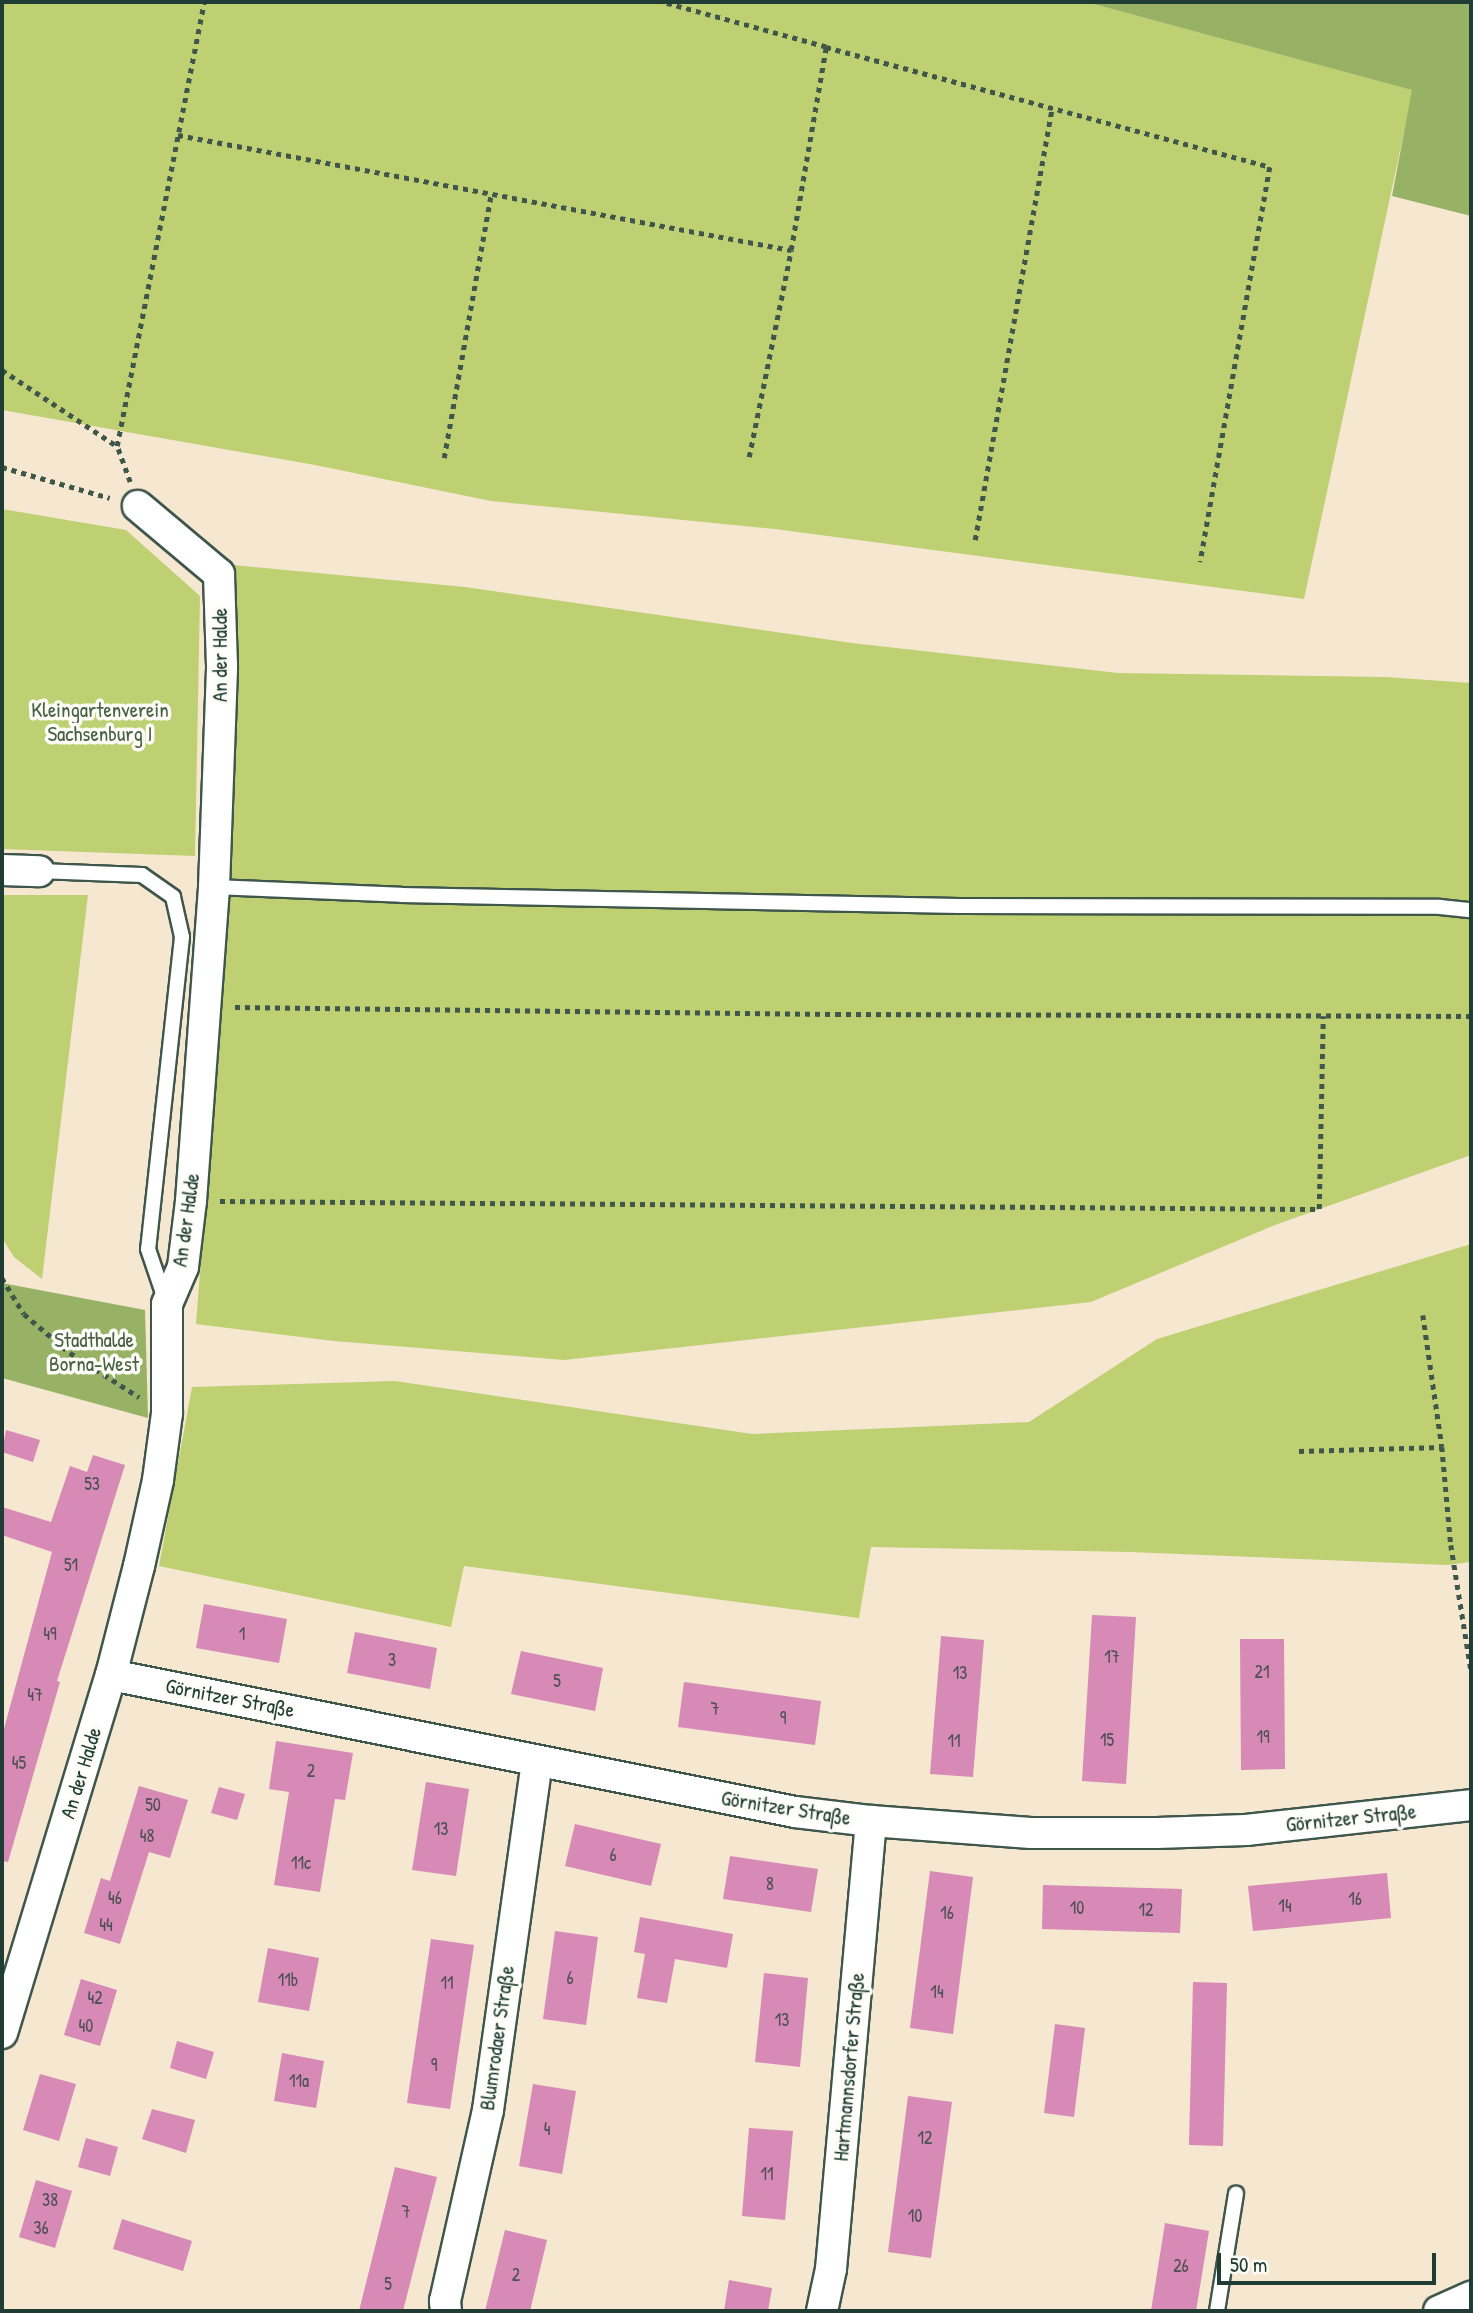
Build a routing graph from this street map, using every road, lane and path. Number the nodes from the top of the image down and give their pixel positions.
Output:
1 (204, 2) edge
2 (661, 2) edge
3 (826, 47) junction
4 (1052, 108) junction
5 (177, 135) junction
6 (491, 194) junction
7 (791, 250) junction
8 (2, 370) edge
9 (117, 446) junction
10 (749, 457) dead end
11 (444, 458) dead end
12 (2, 467) edge
13 (138, 506) junction
14 (975, 540) dead end
15 (1200, 562) dead end
16 (2, 870) edge
17 (38, 871) joint
18 (214, 887) junction
19 (1471, 910) edge
20 (205, 1006) junction
21 (1323, 1016) junction
22 (1471, 1016) edge
23 (191, 1201) junction
24 (2, 1279) edge
25 (167, 1304) junction
26 (1423, 1315) dead end
27 (167, 1413) junction
28 (1442, 1447) junction
29 (1299, 1451) dead end
30 (1471, 1670) edge
31 (111, 1675) junction
32 (537, 1762) junction
33 (1471, 1805) edge
34 (871, 1821) junction
35 (2, 2033) edge
36 (1236, 2194) dead end
37 (1471, 2297) edge
38 (446, 2311) edge
39 (822, 2311) edge
40 (1217, 2311) edge
41 (1439, 2311) edge

1 - 5 path
2 - 3 path
3 - 4 path
3 - 7 path
4 - 14 path
4 - 15 path
5 - 6 path
5 - 9 path
6 - 7 path
6 - 11 path
7 - 10 path
8 - 9 path
9 - 13 path
12 - 13 path
13 - 18 street, An der Halde
16 - 17 street
17 - 25 lane
18 - 19 lane
18 - 20 street, An der Halde
20 - 21 path
20 - 23 street, An der Halde
21 - 22 path
21 - 23 path
23 - 25 street, An der Halde
24 - 27 path
25 - 27 street, An der Halde
26 - 28 path
27 - 31 street, An der Halde
28 - 29 path
28 - 30 path
31 - 32 street, Görnitzer Straße
31 - 35 street, An der Halde
32 - 34 street, Görnitzer Straße
32 - 38 street, Blumrodaer Straße
33 - 34 street, Görnitzer Straße
34 - 39 street, Hartmannsdorfer Straße
36 - 40 lane
37 - 41 street

